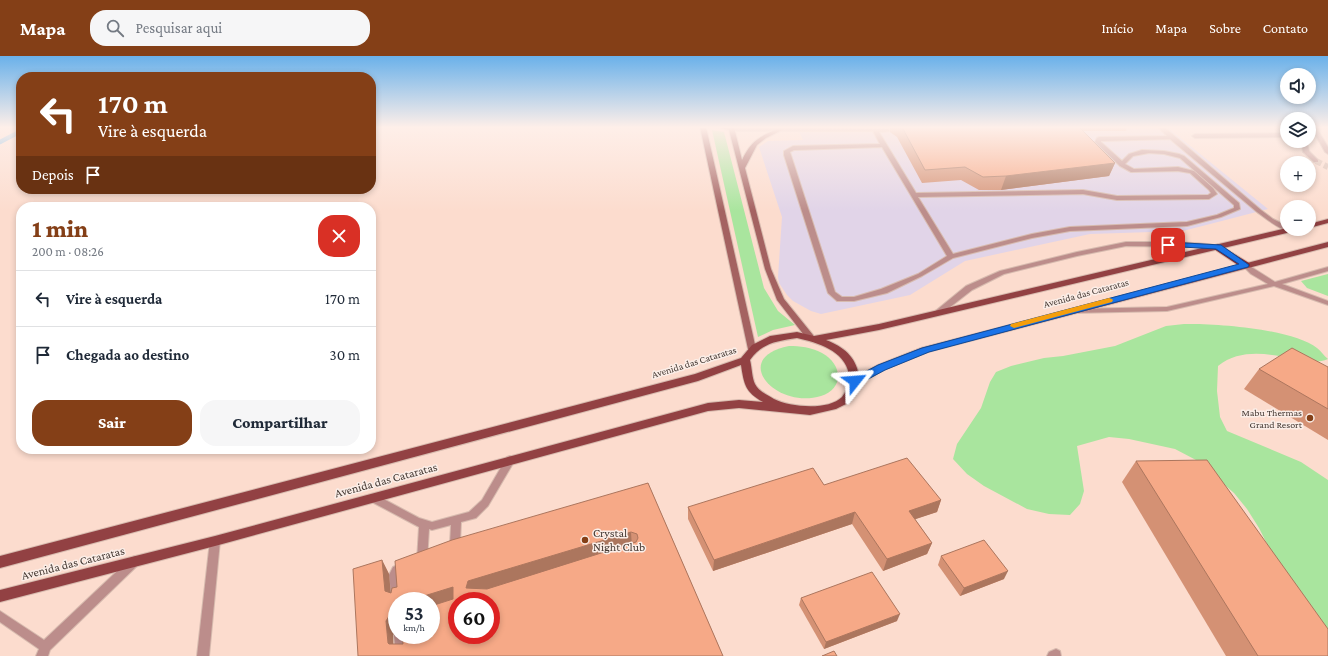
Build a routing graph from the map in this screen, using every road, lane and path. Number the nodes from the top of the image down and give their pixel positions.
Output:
1 (709, 155) edge
2 (739, 155) edge
3 (748, 155) edge
4 (787, 155) edge
5 (891, 155) edge
6 (1112, 155) edge
7 (1130, 155) edge
8 (1178, 155) edge
9 (1193, 155) edge
10 (1122, 165) junction
11 (742, 168) junction
12 (914, 195) junction
13 (1328, 221) edge
14 (1316, 224) edge
15 (1280, 225) edge
16 (1280, 233) edge
17 (1328, 244) edge
18 (1218, 247) junction
19 (951, 257) junction
20 (1245, 265) junction
21 (1328, 269) edge
22 (1276, 284) junction
23 (1328, 303) edge
24 (1066, 312) junction
25 (937, 313) junction
26 (813, 338) junction
27 (752, 349) junction
28 (745, 360) junction
29 (855, 381) junction
30 (781, 407) junction
31 (510, 460) junction
32 (373, 498) junction
33 (456, 519) junction
34 (424, 525) junction
35 (214, 540) junction
36 (135, 561) junction
37 (422, 561) junction
38 (0, 562) edge
39 (396, 592) edge
40 (0, 596) edge
41 (0, 616) edge
42 (401, 644) edge
43 (44, 652) edge
44 (203, 656) edge
45 (402, 656) edge

1 - 27 street
2 - 11 street
3 - 11 street
4 - 19 street
5 - 12 street
6 - 10 street
7 - 10 street
8 - 19 street
9 - 15 street
10 - 12 street
11 - 26 street
12 - 19 street
13 - 14 main road
16 - 18 main road, Avenida das Cataratas
17 - 20 main road, Avenida das Cataratas
18 - 20 highway
18 - 25 main road, Avenida das Cataratas
18 - 25 street
20 - 22 street
20 - 24 main road, Avenida das Cataratas
21 - 22 street
22 - 23 street
22 - 24 street
24 - 29 main road, Avenida das Cataratas
25 - 26 main road, Avenida das Cataratas
26 - 27 main road
26 - 29 main road
27 - 28 main road
28 - 30 main road
28 - 38 main road, Avenida das Cataratas
29 - 30 main road
30 - 31 main road, Avenida das Cataratas
31 - 32 main road, Avenida das Cataratas
31 - 33 street
32 - 34 street
32 - 35 main road, Avenida das Cataratas
33 - 34 street
33 - 37 street
34 - 37 street
35 - 36 main road, Avenida das Cataratas
35 - 44 street
36 - 40 main road, Avenida das Cataratas
36 - 43 street
37 - 39 street
41 - 43 street
42 - 45 street

